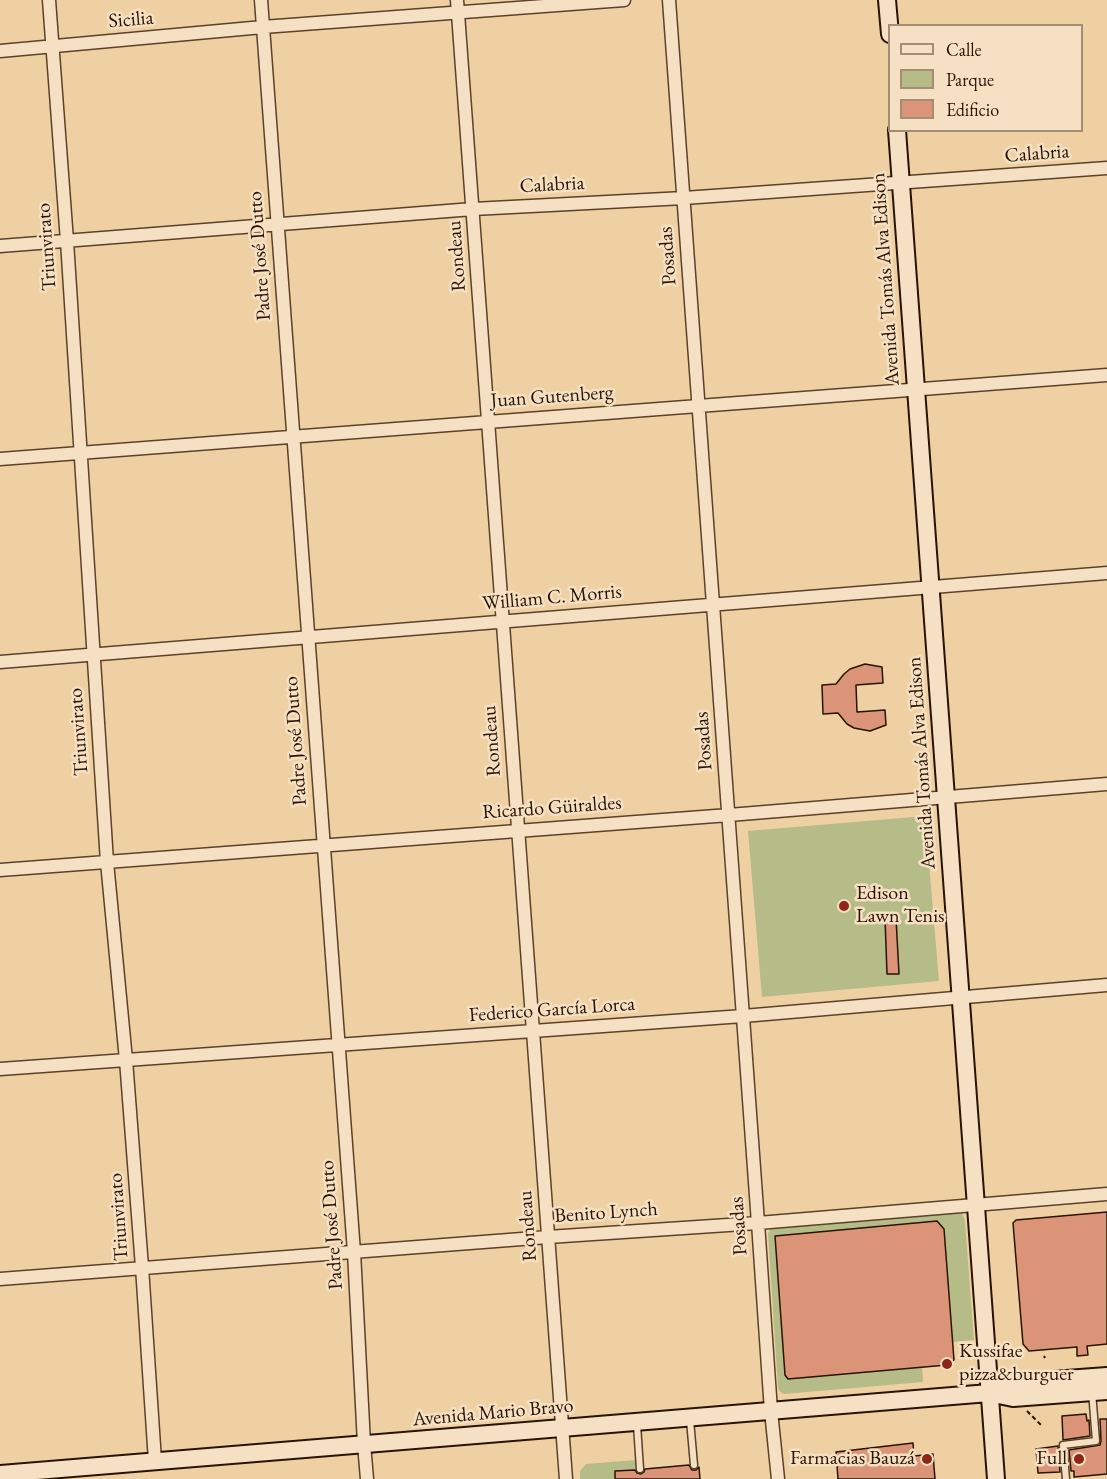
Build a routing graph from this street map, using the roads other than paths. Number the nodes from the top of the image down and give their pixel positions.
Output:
1 (49, 0) edge
2 (261, 0) edge
3 (624, 0) edge
4 (669, 0) edge
5 (887, 0) edge
6 (458, 6) edge
7 (889, 24) edge
8 (263, 27) junction
9 (52, 47) junction
10 (0, 51) edge
11 (897, 132) edge
12 (1107, 168) edge
13 (900, 184) junction
14 (684, 198) junction
15 (473, 208) junction
16 (278, 224) junction
17 (67, 241) junction
18 (0, 246) edge
19 (1107, 375) edge
20 (916, 389) junction
21 (699, 406) junction
22 (488, 422) junction
23 (293, 436) junction
24 (81, 453) junction
25 (0, 459) edge
26 (1107, 573) edge
27 (930, 586) junction
28 (713, 604) junction
29 (503, 621) junction
30 (308, 637) junction
31 (94, 654) junction
32 (0, 662) edge
33 (1107, 784) edge
34 (946, 797) junction
35 (729, 815) junction
36 (518, 830) junction
37 (324, 846) junction
38 (107, 862) junction
39 (0, 870) edge
40 (1107, 985) edge
41 (960, 998) junction
42 (743, 1016) junction
43 (533, 1031) junction
44 (338, 1045) junction
45 (126, 1060) junction
46 (0, 1070) edge
47 (1107, 1194) edge
48 (976, 1204) junction
49 (758, 1223) junction
50 (548, 1237) junction
51 (354, 1252) junction
52 (142, 1267) junction
53 (0, 1279) edge
54 (1107, 1376) edge
55 (1099, 1391) edge
56 (989, 1393) junction
57 (771, 1411) junction
58 (690, 1418) junction
59 (637, 1422) junction
60 (562, 1428) junction
61 (364, 1444) junction
62 (155, 1461) junction
63 (694, 1464) dead end
64 (640, 1469) dead end
65 (0, 1474) edge
66 (47, 1474) edge
67 (367, 1479) edge
68 (566, 1479) edge
69 (778, 1479) edge
70 (996, 1479) edge
71 (1066, 1479) edge

1 - 9 street, Triunvirato
2 - 8 street, Padre José Dutto
3 - 6 street, Sicilia
4 - 14 street, Posadas
5 - 7 main road
6 - 8 street, Sicilia
6 - 15 street, Rondeau
8 - 9 street, Sicilia
8 - 16 street, Padre José Dutto
9 - 10 street, Sicilia
9 - 17 street, Triunvirato
11 - 13 main road, Avenida Tomás Alva Edison
12 - 13 street, Calabria
13 - 14 street, Calabria
13 - 20 main road, Avenida Tomás Alva Edison
14 - 15 street, Calabria
14 - 21 street, Posadas
15 - 16 street, Calabria
15 - 22 street, Rondeau
16 - 17 street, Calabria
16 - 23 street, Padre José Dutto
17 - 18 street, Calabria
17 - 24 street, Triunvirato
19 - 20 street, Juan Gutenberg
20 - 21 street, Juan Gutenberg
20 - 27 main road, Avenida Tomás Alva Edison
21 - 22 street, Juan Gutenberg
21 - 28 street, Posadas
22 - 23 street, Juan Gutenberg
22 - 29 street, Rondeau
23 - 24 street, Juan Gutenberg
23 - 30 street, Padre José Dutto
24 - 25 street, Juan Gutenberg
24 - 31 street, Triunvirato
26 - 27 street, William C. Morris
27 - 28 street, William C. Morris
27 - 34 main road, Avenida Tomás Alva Edison
28 - 29 street, William C. Morris
28 - 35 street, Posadas
29 - 30 street, William C. Morris
29 - 36 street, Rondeau
30 - 31 street, William C. Morris
30 - 37 street, Padre José Dutto
31 - 32 street, William C. Morris
31 - 38 street, Triunvirato
33 - 34 street, Ricardo Güiraldes
34 - 35 street, Ricardo Güiraldes
34 - 41 main road, Avenida Tomás Alva Edison
35 - 36 street, Ricardo Güiraldes
35 - 42 street, Posadas
36 - 37 street, Ricardo Güiraldes
36 - 43 street, Rondeau
37 - 38 street, Ricardo Güiraldes
37 - 44 street, Padre José Dutto
38 - 39 street, Ricardo Güiraldes
38 - 45 street, Triunvirato
40 - 41 street, Federico García Lorca
41 - 42 street, Federico García Lorca
41 - 48 main road, Avenida Tomás Alva Edison
42 - 43 street, Federico García Lorca
42 - 49 street, Posadas
43 - 44 street, Federico García Lorca
43 - 50 street, Rondeau
44 - 45 street, Federico García Lorca
44 - 51 street, Padre José Dutto
45 - 46 street, Federico García Lorca
45 - 52 street, Triunvirato
47 - 48 street, Benito Lynch
48 - 49 street, Benito Lynch
48 - 56 main road, Avenida Tomás Alva Edison
49 - 50 street, Benito Lynch
49 - 57 street, Posadas
50 - 51 street, Benito Lynch
50 - 60 street, Rondeau
51 - 52 street, Benito Lynch
51 - 61 street, Padre José Dutto
52 - 53 street, Benito Lynch
52 - 62 street, Triunvirato
54 - 56 main road, Avenida Mario Bravo
55 - 56 main road, Avenida Mario Bravo
55 - 71 lane
56 - 57 main road, Avenida Mario Bravo
56 - 70 main road, Avenida Tomás Alva Edison
57 - 58 main road, Avenida Mario Bravo
57 - 69 street, Posadas
58 - 59 main road, Avenida Mario Bravo
58 - 63 lane
59 - 60 main road, Avenida Mario Bravo
59 - 64 lane
60 - 61 main road, Avenida Mario Bravo
60 - 68 street, Rondeau
61 - 62 main road, Avenida Mario Bravo
61 - 67 street, Padre José Dutto
62 - 66 main road, Avenida Mario Bravo
65 - 66 main road, Avenida Mario Bravo

